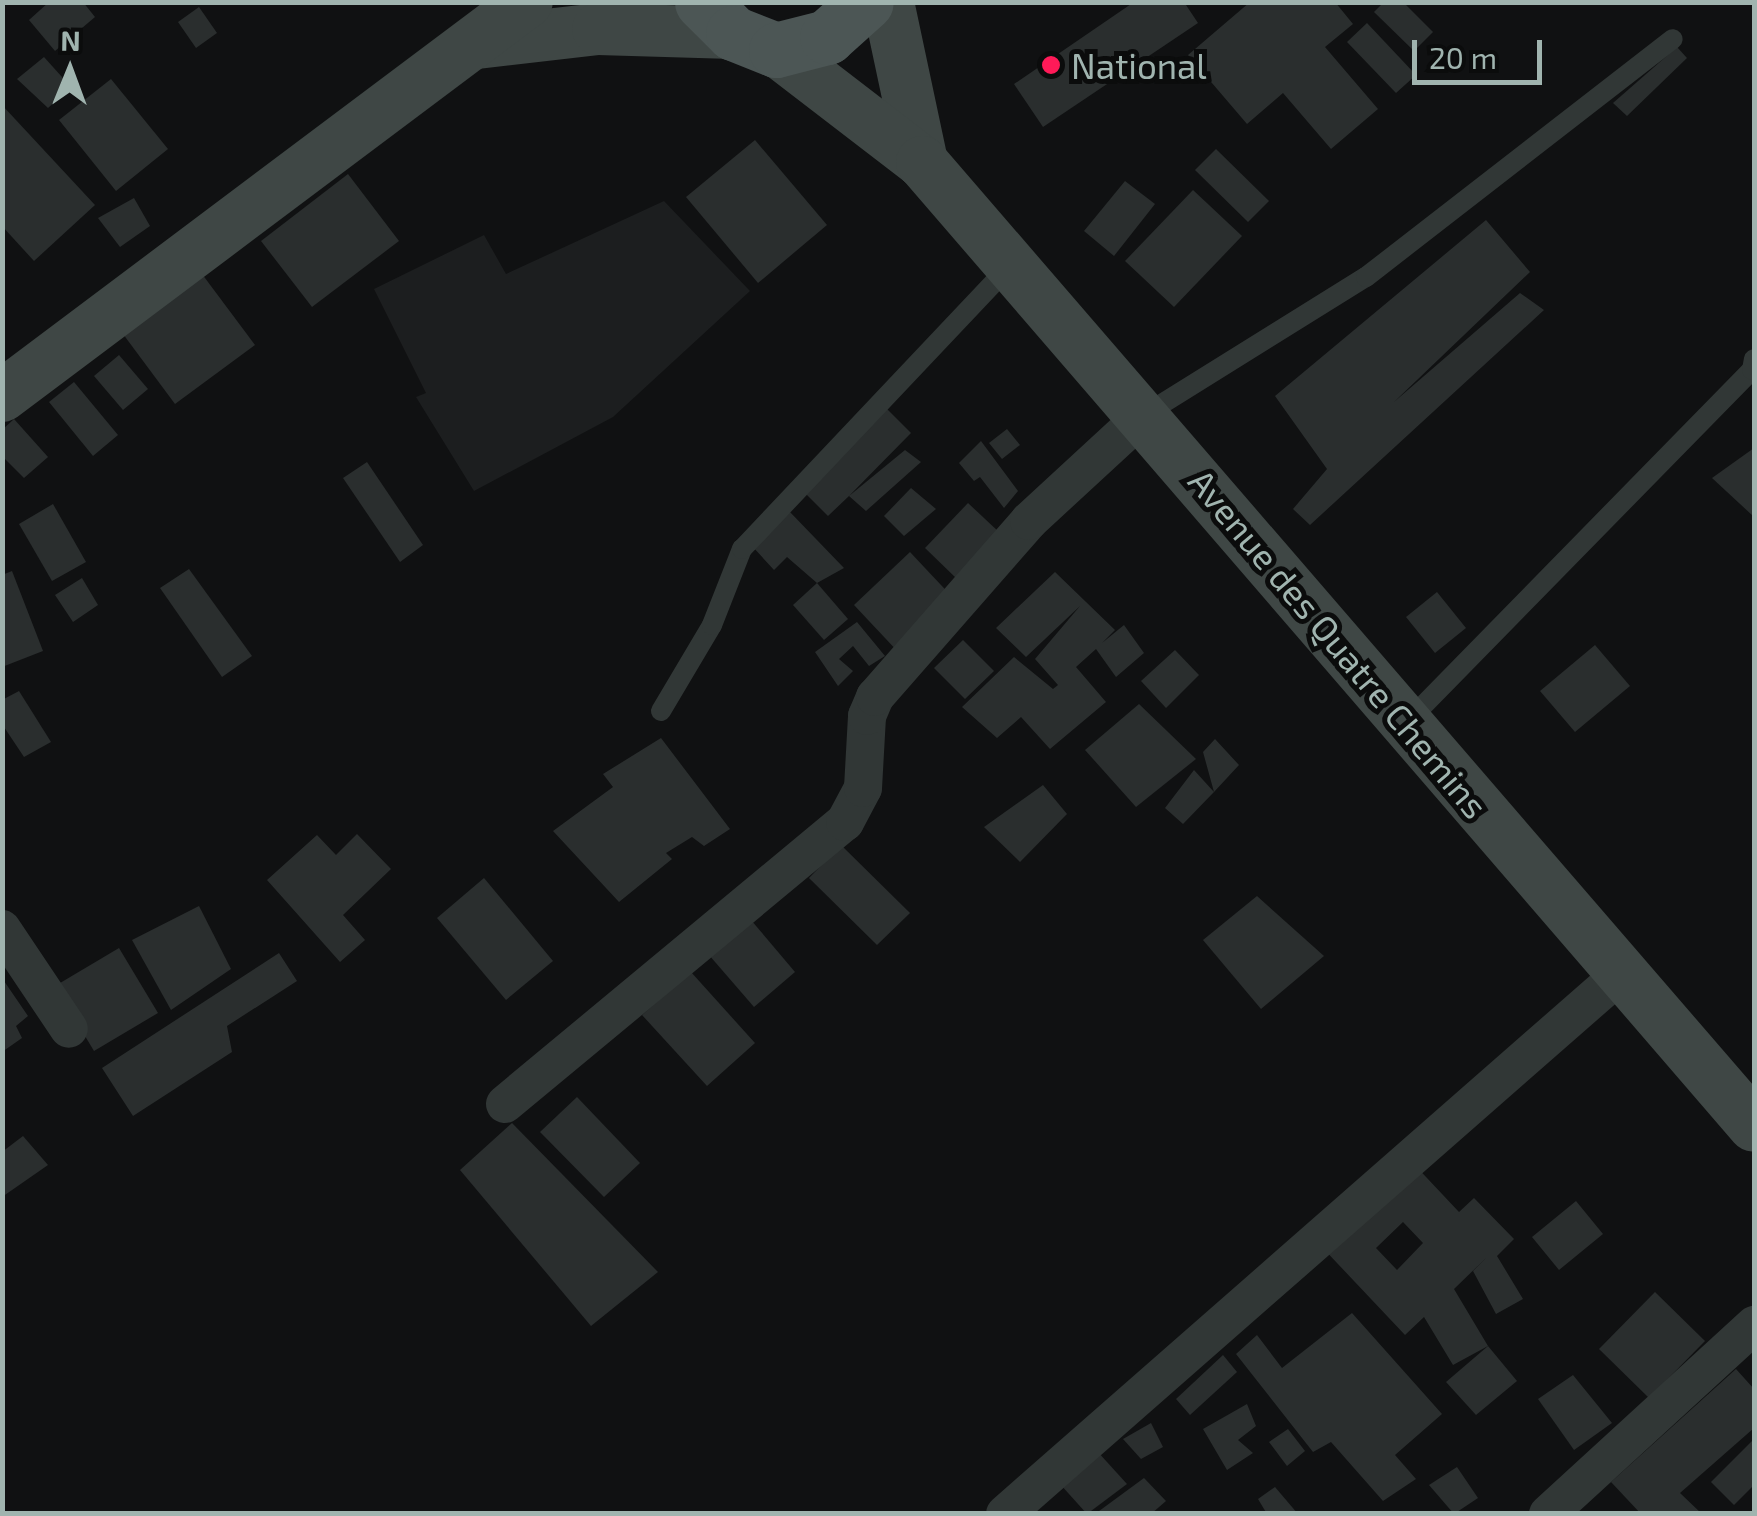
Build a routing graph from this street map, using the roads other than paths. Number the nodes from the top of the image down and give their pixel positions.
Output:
1 (527, 2) edge
2 (866, 2) edge
3 (888, 2) edge
4 (737, 28) edge
5 (1672, 39) dead end
6 (470, 44) junction
7 (922, 162) junction
8 (1012, 264) junction
9 (1754, 359) edge
10 (2, 396) edge
11 (1144, 415) junction
12 (661, 711) dead end
13 (1406, 724) junction
14 (2, 929) edge
15 (1622, 973) junction
16 (69, 1028) dead end
17 (506, 1104) dead end
18 (1754, 1126) edge
19 (1754, 1325) edge
20 (1006, 1514) edge
21 (1548, 1514) edge

1 - 6 main road
2 - 4 main road
3 - 7 main road, Avenue des Quatre Chemins
4 - 6 main road
4 - 7 main road, Avenue des Quatre Chemins
5 - 11 lane
6 - 10 main road
7 - 8 main road, Avenue des Quatre Chemins
8 - 11 main road, Avenue des Quatre Chemins
8 - 12 lane
9 - 13 lane
11 - 13 main road, Avenue des Quatre Chemins
11 - 17 street
13 - 15 main road, Avenue des Quatre Chemins
14 - 16 street
15 - 18 main road, Avenue des Quatre Chemins
15 - 20 street
19 - 21 street

